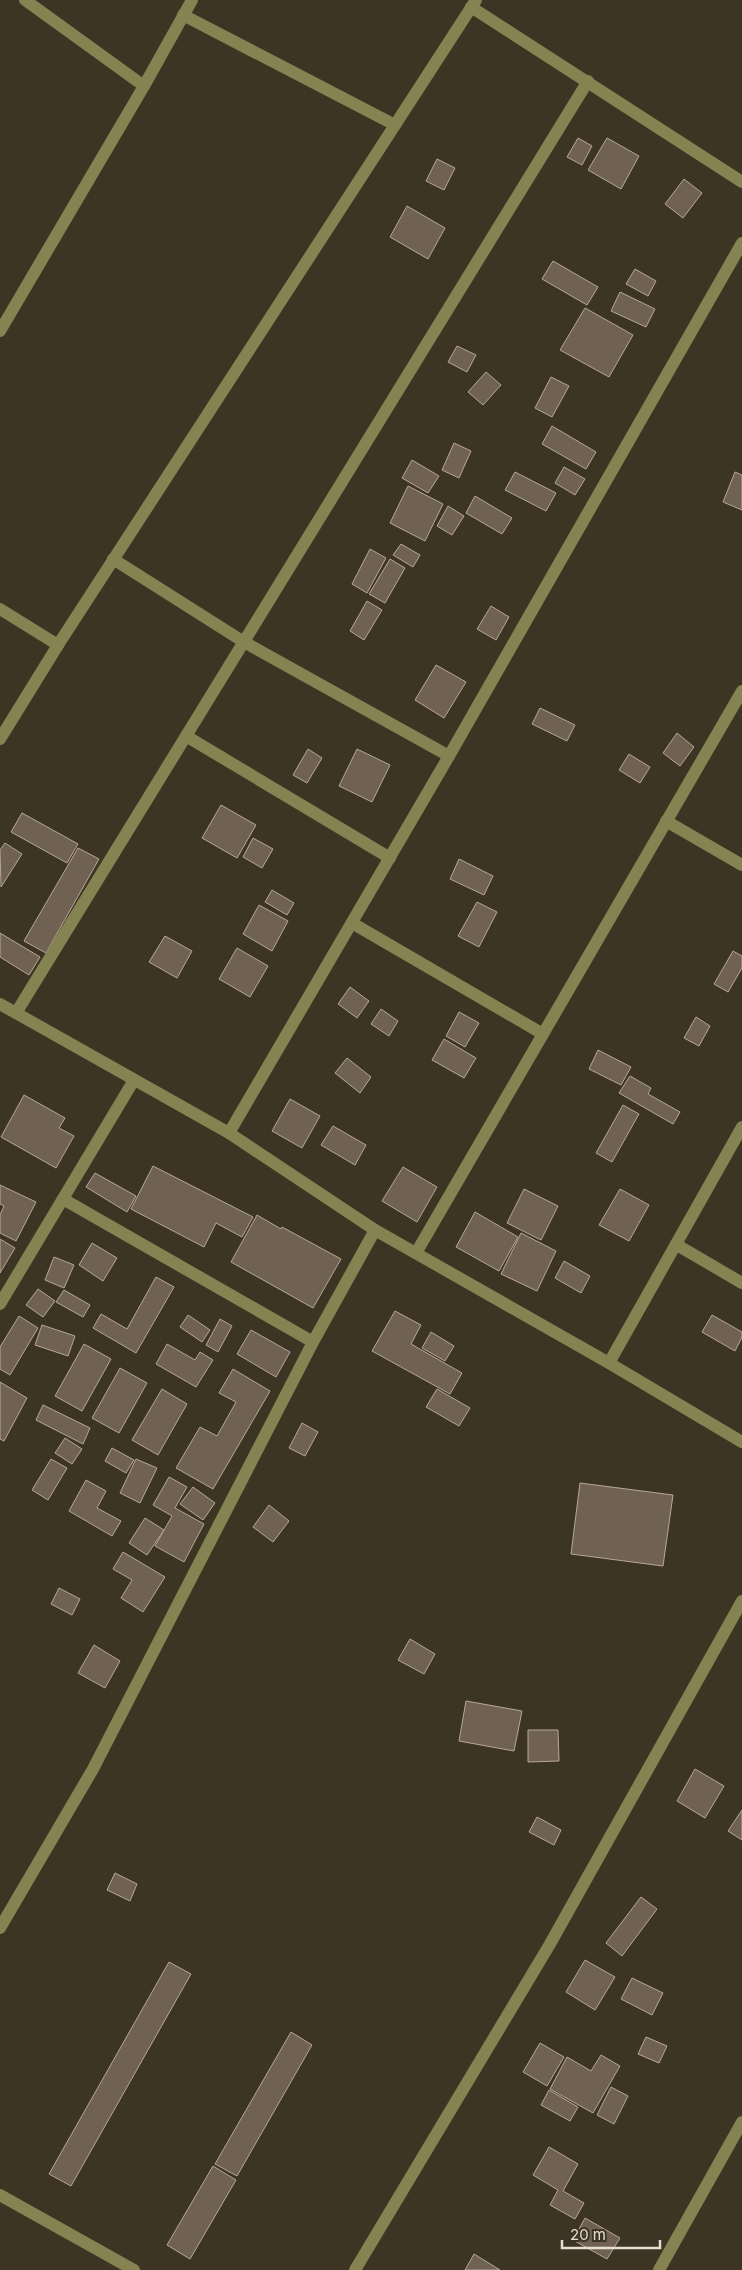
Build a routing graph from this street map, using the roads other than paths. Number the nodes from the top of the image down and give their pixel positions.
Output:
1 (25, 0) edge
2 (192, 0) edge
3 (474, 4) edge
4 (183, 15) junction
5 (588, 81) junction
6 (144, 86) junction
7 (395, 125) junction
8 (742, 182) edge
9 (742, 243) edge
10 (0, 330) edge
11 (113, 559) junction
12 (0, 609) edge
13 (244, 642) junction
14 (58, 645) junction
15 (742, 691) edge
16 (186, 736) junction
17 (0, 739) edge
18 (449, 756) junction
19 (666, 821) junction
20 (390, 858) junction
21 (742, 865) edge
22 (352, 923) junction
23 (0, 1004) edge
24 (16, 1013) junction
25 (543, 1034) junction
26 (134, 1080) junction
27 (742, 1127) edge
28 (229, 1133) junction
29 (63, 1199) junction
30 (375, 1230) junction
31 (677, 1245) junction
32 (416, 1253) junction
33 (742, 1283) edge
34 (0, 1304) edge
35 (313, 1342) junction
36 (610, 1363) junction
37 (742, 1442) edge
38 (742, 1601) edge
39 (0, 1928) edge
40 (740, 2129) edge
41 (0, 2195) edge
42 (134, 2270) edge
43 (355, 2270) edge
44 (659, 2270) edge

1 - 6 street
2 - 4 street
3 - 5 street
3 - 7 street
4 - 6 street
4 - 7 street
5 - 8 street
5 - 13 street
6 - 10 street
7 - 11 street
9 - 18 street
11 - 13 street
11 - 14 street
12 - 14 street
13 - 16 street
13 - 18 street
14 - 17 street
15 - 19 street
16 - 20 street
16 - 24 street
18 - 20 street
19 - 21 street
19 - 25 street
20 - 22 street
22 - 25 street
22 - 28 street
23 - 24 street
24 - 26 street
25 - 32 street
26 - 28 street
26 - 29 street
27 - 31 street
28 - 30 street
29 - 34 street
29 - 35 street
30 - 32 street
30 - 35 street
31 - 33 street
31 - 36 street
32 - 36 street
35 - 39 street
36 - 37 street
38 - 43 street
40 - 44 street
41 - 42 street

